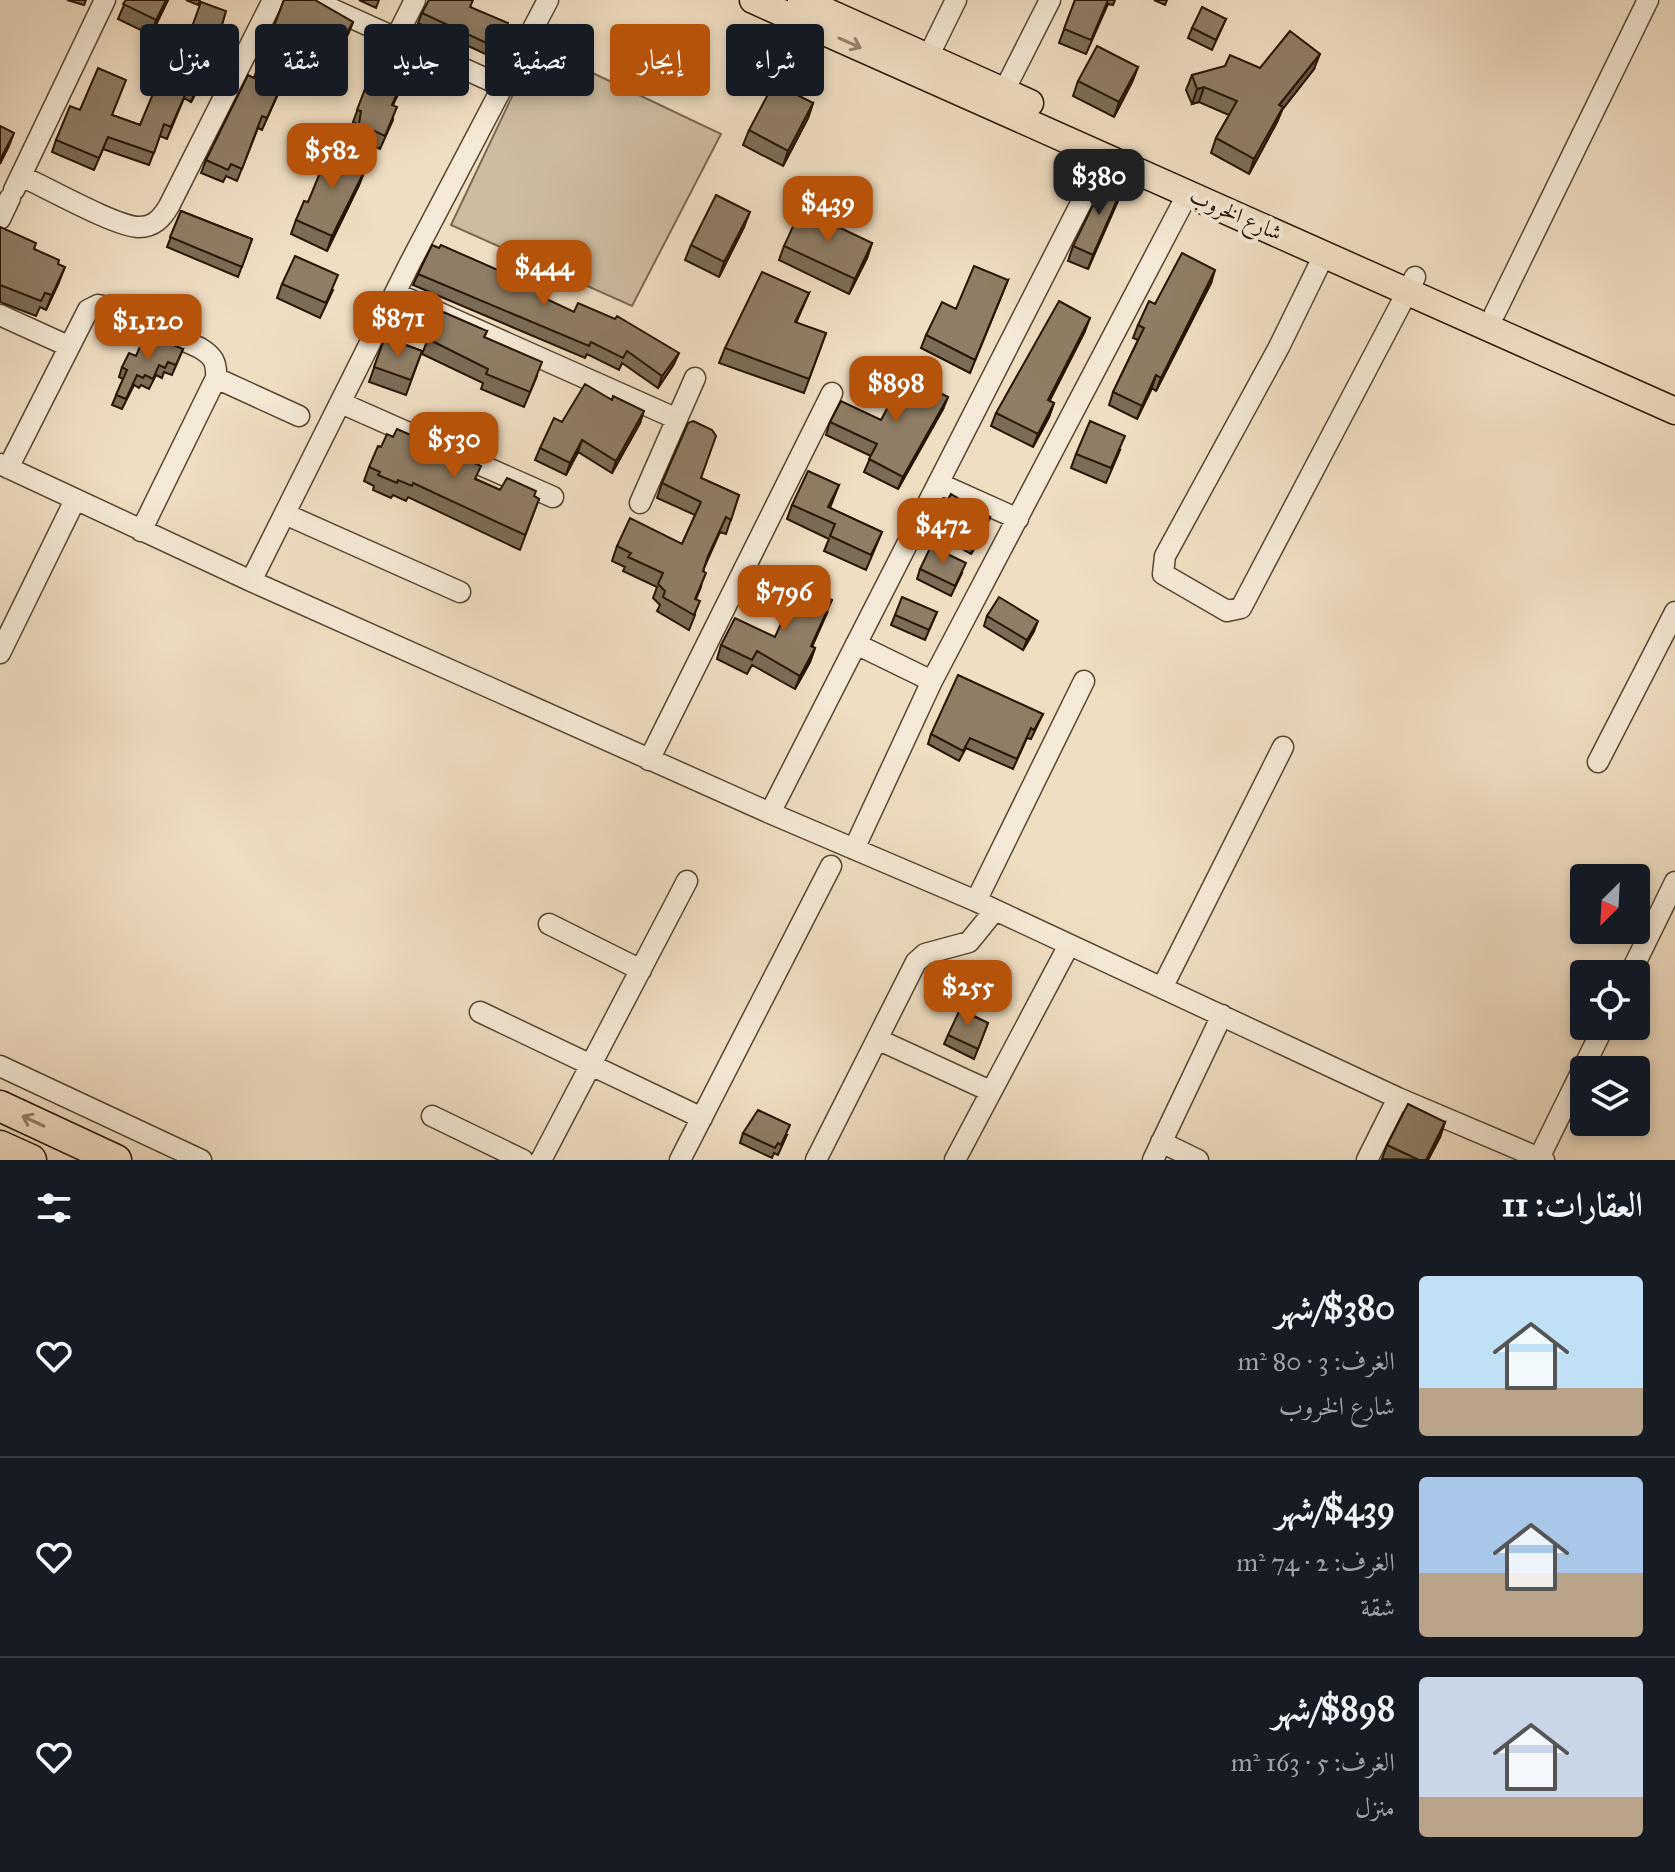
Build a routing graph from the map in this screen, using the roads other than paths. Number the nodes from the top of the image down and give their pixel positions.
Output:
1 (105, 0) edge
2 (273, 0) edge
3 (312, 0) edge
4 (415, 0) edge
5 (548, 0) edge
6 (753, 0) edge
7 (956, 0) edge
8 (1050, 0) edge
9 (1648, 0) edge
10 (810, 2) edge
11 (365, 24) edge
12 (403, 24) edge
13 (535, 24) edge
14 (928, 57) junction
15 (1004, 91) junction
16 (497, 96) edge
17 (1105, 156) junction
18 (15, 188) junction
19 (1188, 193) junction
20 (0, 219) edge
21 (1325, 253) junction
22 (1410, 283) junction
23 (395, 293) junction
24 (1495, 313) junction
25 (0, 315) edge
26 (68, 346) junction
27 (216, 378) junction
28 (695, 378) dead end
29 (832, 393) dead end
30 (1675, 394) edge
31 (341, 403) junction
32 (1675, 411) edge
33 (299, 416) dead end
34 (677, 419) junction
35 (4, 466) edge
36 (938, 483) junction
37 (553, 497) dead end
38 (75, 500) junction
39 (640, 503) dead end
40 (285, 514) junction
41 (1018, 519) junction
42 (141, 531) junction
43 (251, 581) junction
44 (460, 592) dead end
45 (1675, 612) edge
46 (8, 614) edge
47 (856, 644) junction
48 (0, 653) edge
49 (932, 681) junction
50 (1084, 681) dead end
51 (1283, 747) dead end
52 (649, 760) junction
53 (1598, 762) dead end
54 (770, 813) junction
55 (854, 849) junction
56 (831, 866) dead end
57 (687, 881) dead end
58 (1675, 882) edge
59 (986, 906) junction
60 (549, 924) dead end
61 (1069, 945) junction
62 (1637, 960) edge
63 (641, 970) junction
64 (1162, 988) junction
65 (480, 1012) dead end
66 (1222, 1015) junction
67 (877, 1039) junction
68 (1596, 1040) edge
69 (591, 1065) junction
70 (0, 1066) edge
71 (990, 1091) junction
72 (1398, 1098) junction
73 (0, 1106) edge
74 (432, 1116) dead end
75 (702, 1118) junction
76 (0, 1146) edge
77 (1157, 1151) edge
78 (1530, 1157) edge
79 (31, 1160) edge
80 (116, 1160) edge
81 (201, 1160) edge
82 (523, 1160) edge
83 (541, 1160) edge
84 (680, 1160) edge
85 (816, 1160) edge
86 (955, 1160) edge
87 (1198, 1160) edge
88 (1367, 1160) edge

1 - 18 street
2 - 18 street
3 - 11 street
4 - 12 street
5 - 13 street
6 -> 17 main road, شارع الخروب
7 - 14 street
8 - 15 street
9 - 24 street
10 - 14 main road, شارع الخروب
14 - 15 main road, شارع الخروب
15 - 22 main road, شارع الخروب
16 - 23 street
17 - 19 main road, شارع الخروب
17 - 36 street
18 - 20 street
19 - 21 main road, شارع الخروب
19 - 41 street
21 - 22 main road, شارع الخروب
21 - 22 street
22 - 24 main road, شارع الخروب
22 - 32 main road, شارع الخروب
23 - 31 street
23 - 34 street
24 - 30 main road, شارع الخروب
25 - 26 street
26 - 27 street
26 - 35 street
27 - 33 street
27 - 42 street
28 - 34 street
29 - 52 street
31 - 37 street
31 - 40 street
34 - 39 street
35 - 38 street
36 - 41 street
36 - 47 street
38 - 42 street
38 - 46 street
40 - 43 street
40 - 44 street
41 - 49 street
42 - 43 street
43 - 52 street
45 - 53 street
46 - 48 street
47 - 49 street
47 - 54 street
49 - 55 street
50 - 59 street
51 - 64 street
52 - 54 street
54 - 55 street
55 - 59 street
56 - 75 street
57 - 63 street
58 - 62 street
59 - 61 street
59 - 67 street
60 - 63 street
61 - 64 street
61 - 71 street
63 - 69 street
64 - 66 street
65 - 69 street
66 - 72 street
66 - 77 street
67 - 71 street
67 - 85 street
68 - 78 street
69 - 75 street
69 - 83 street
70 - 81 street
71 - 86 street
72 - 78 street
72 - 88 street
80 -> 73 highway
74 - 82 street
75 - 84 street
76 - 79 highway
77 - 87 street

